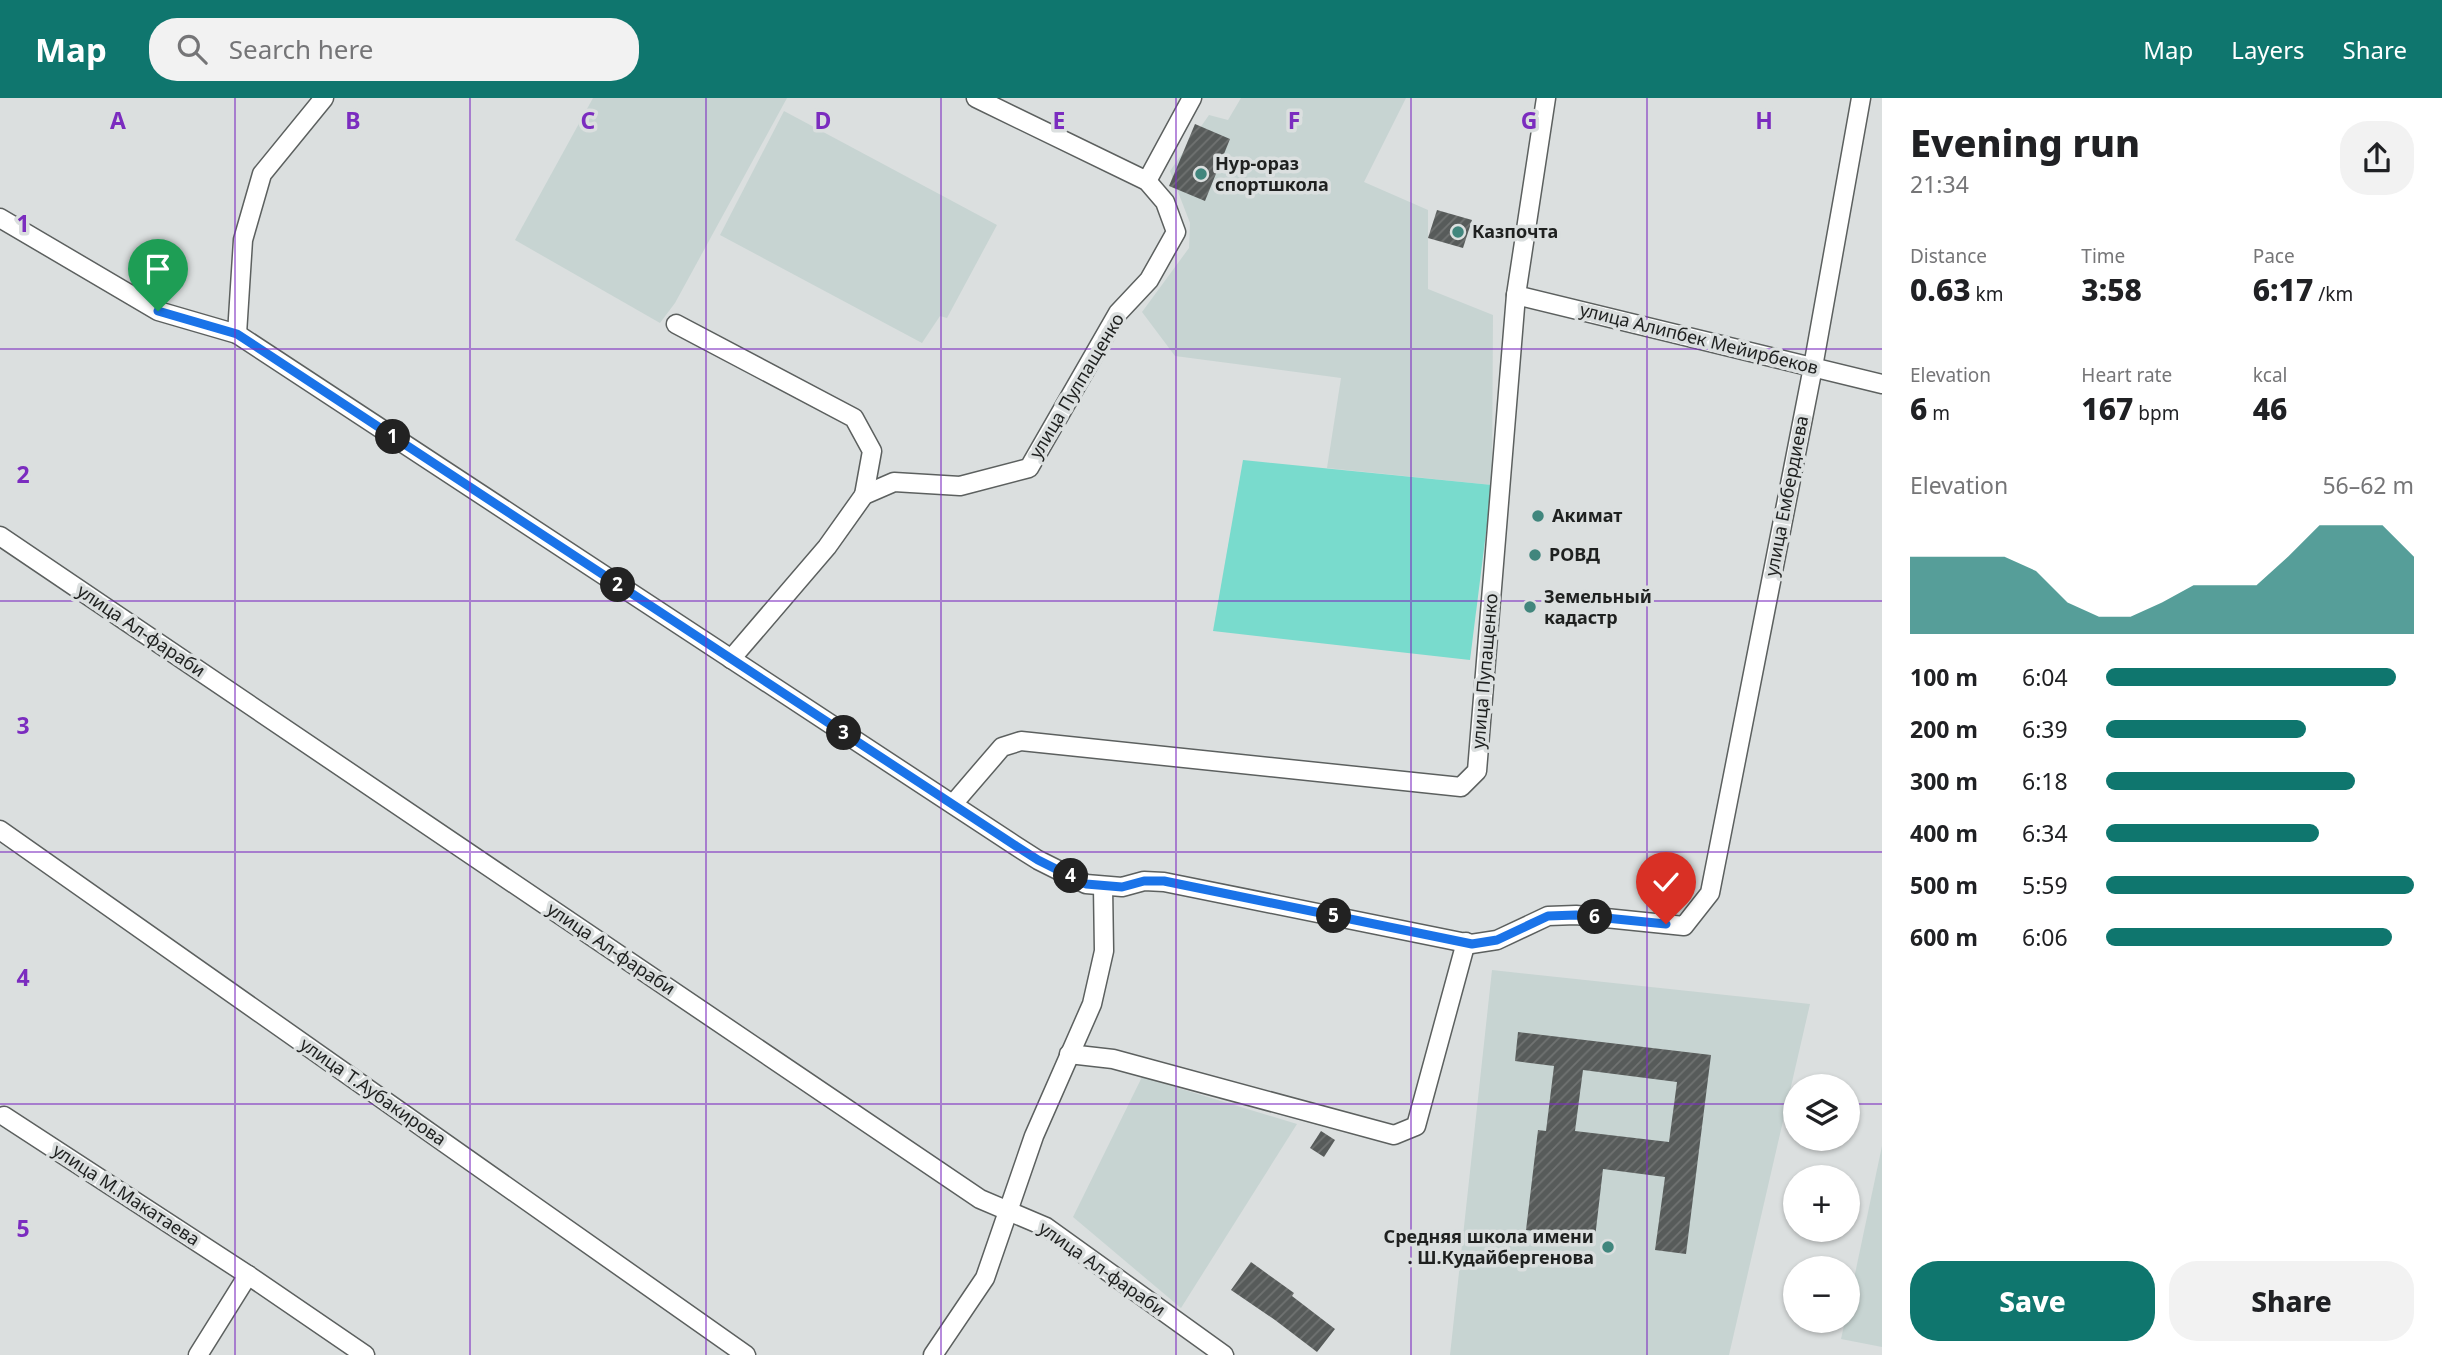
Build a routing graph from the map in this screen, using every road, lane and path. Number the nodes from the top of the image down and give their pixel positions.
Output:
1 (324, 98) edge
2 (976, 98) edge
3 (1192, 98) edge
4 (1546, 98) edge
5 (1861, 98) edge
6 (1147, 181) junction
7 (0, 218) edge
8 (1516, 295) junction
9 (676, 324) dead end
10 (237, 334) junction
11 (1813, 367) junction
12 (1882, 384) edge
13 (864, 495) junction
14 (0, 536) edge
15 (731, 659) junction
16 (953, 804) junction
17 (0, 830) edge
18 (1103, 886) junction
19 (1466, 942) junction
20 (1069, 1054) junction
21 (1, 1117) edge
22 (1007, 1210) junction
23 (248, 1275) junction
24 (198, 1355) edge
25 (365, 1355) edge
26 (746, 1355) edge
27 (933, 1355) edge
28 (1224, 1355) edge

1 - 10 street
2 - 6 street, улица Пулпащенко
3 - 6 street
4 - 8 street, улица Пупащенко
5 - 11 street, улица Ембердиева
6 - 13 street, улица Пулпащенко
7 - 10 street
8 - 11 street, улица Алипбек Мейирбеков
8 - 16 street, улица Пупащенко
9 - 13 street
10 - 15 street
11 - 12 street, улица Алипбек Мейирбеков
11 - 19 street, улица Ембердиева
13 - 15 street
14 - 22 street, улица Ал-фараби
15 - 16 street
16 - 18 street
17 - 26 street, улица Т.Аубакирова
18 - 19 street
18 - 20 street
19 - 20 street
20 - 22 street
21 - 23 street, улица М.Макатаева
22 - 27 street
22 - 28 street, улица Ал-фараби
23 - 24 street
23 - 25 street, улица М.Макатаева

